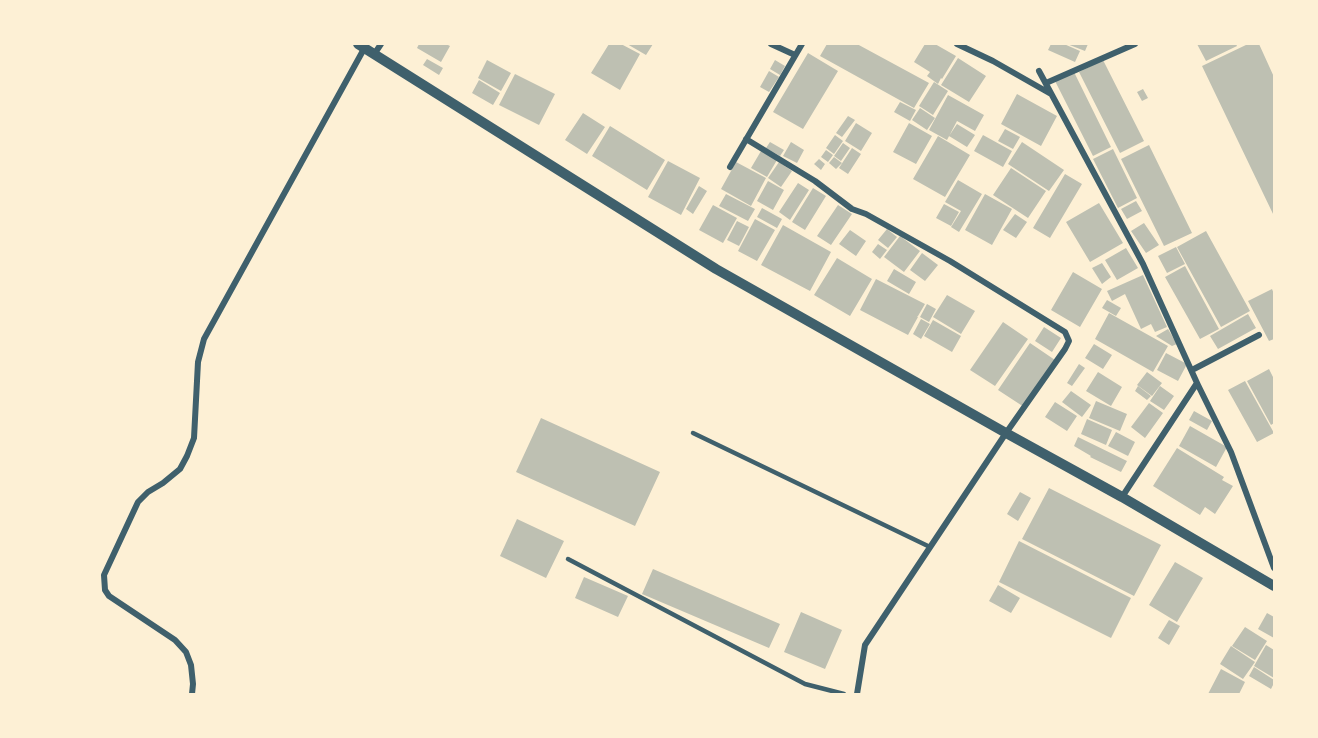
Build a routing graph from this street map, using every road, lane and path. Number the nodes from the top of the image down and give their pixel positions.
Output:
1 (381, 44) edge
2 (771, 44) edge
3 (802, 44) edge
4 (957, 44) edge
5 (1135, 44) edge
6 (366, 48) edge
7 (795, 55) junction
8 (1039, 71) dead end
9 (1046, 83) junction
10 (1051, 94) junction
11 (746, 139) junction
12 (730, 167) dead end
13 (1259, 335) dead end
14 (1192, 370) junction
15 (1197, 383) junction
16 (693, 433) dead end
17 (1006, 433) junction
18 (1122, 497) junction
19 (930, 548) junction
20 (568, 559) dead end
21 (1275, 568) edge
22 (1275, 586) edge
23 (192, 694) edge
24 (844, 694) edge
25 (857, 694) edge

1 - 6 street
2 - 7 street
3 - 7 street
4 - 10 street
5 - 9 street
6 - 17 street
6 - 23 street
7 - 11 street
8 - 9 street
9 - 10 street
10 - 14 street
11 - 12 street
11 - 17 street
13 - 14 street
14 - 15 street
15 - 18 street
15 - 21 street
16 - 19 lane
17 - 18 street
17 - 19 street
18 - 22 street
19 - 25 street
20 - 24 lane

